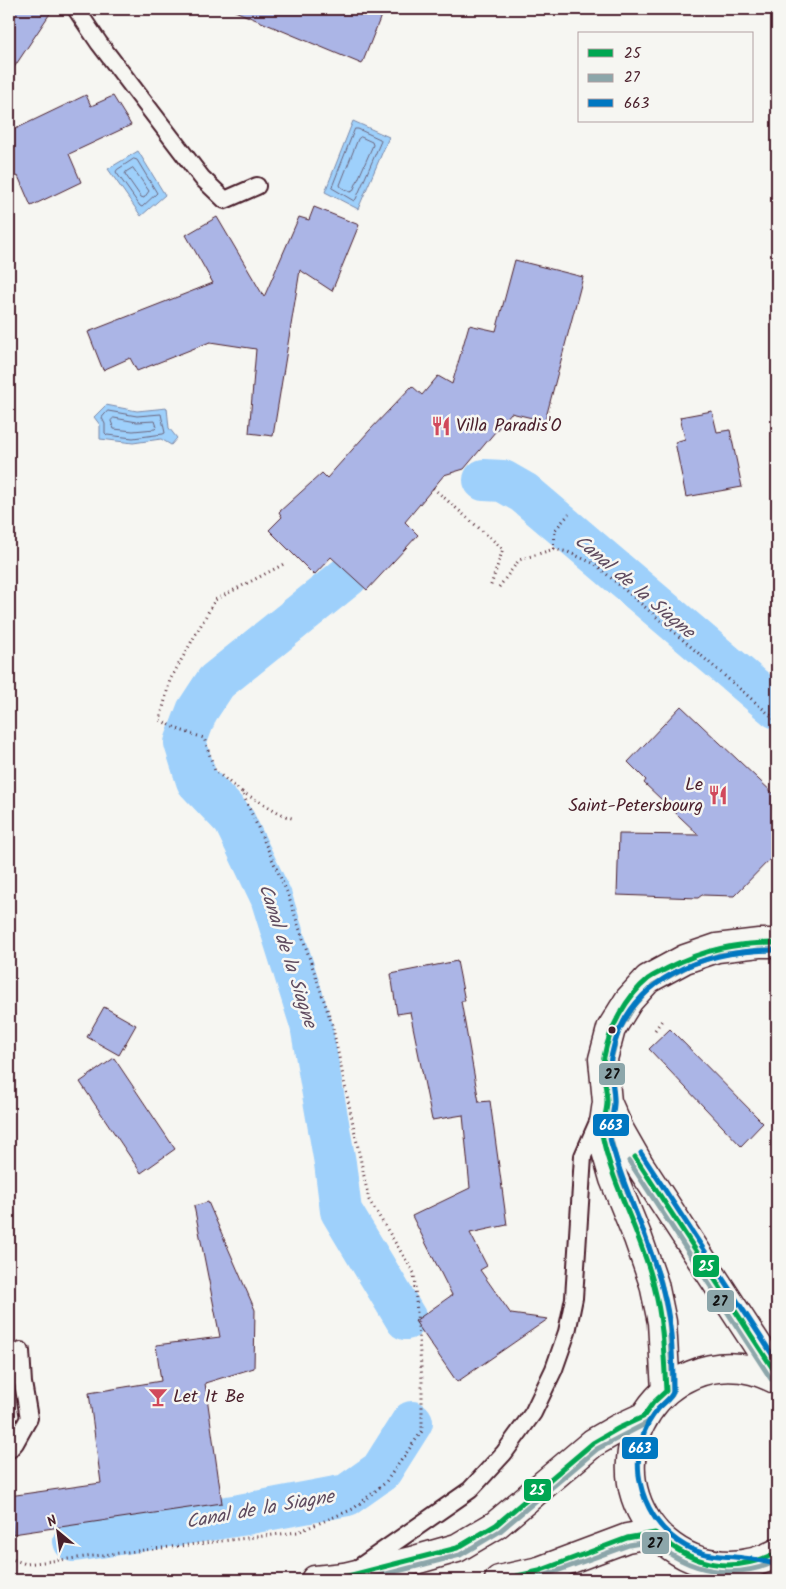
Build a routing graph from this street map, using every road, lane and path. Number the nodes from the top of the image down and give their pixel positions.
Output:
1 (76, 9) edge
2 (257, 186) dead end
3 (433, 488) dead end
4 (569, 514) dead end
5 (554, 549) junction
6 (286, 563) dead end
7 (499, 587) dead end
8 (490, 588) dead end
9 (777, 721) edge
10 (242, 792) junction
11 (295, 819) dead end
12 (777, 943) edge
13 (666, 1015) dead end
14 (651, 1036) dead end
15 (607, 1102) junction
16 (21, 1351) dead end
17 (777, 1374) edge
18 (777, 1380) edge
19 (666, 1391) junction
20 (643, 1417) junction
21 (9, 1450) edge
22 (655, 1533) junction
23 (777, 1553) edge
24 (9, 1558) edge
25 (740, 1565) junction
26 (777, 1572) edge
27 (344, 1577) junction
28 (315, 1580) edge
29 (389, 1580) edge
30 (499, 1580) edge

1 - 2 lane
3 - 8 path
4 - 5 path
5 - 7 path
5 - 9 path
6 - 10 path
10 - 11 path
10 - 24 path
12 - 15 main road
13 - 14 path
15 - 17 main road
15 - 19 main road
15 - 27 lane
16 - 21 lane
18 - 19 main road
19 - 20 main road
20 - 22 main road
20 - 27 main road
22 - 25 main road
22 - 30 main road
23 - 25 main road
25 - 26 main road
27 - 28 main road
27 - 29 main road

